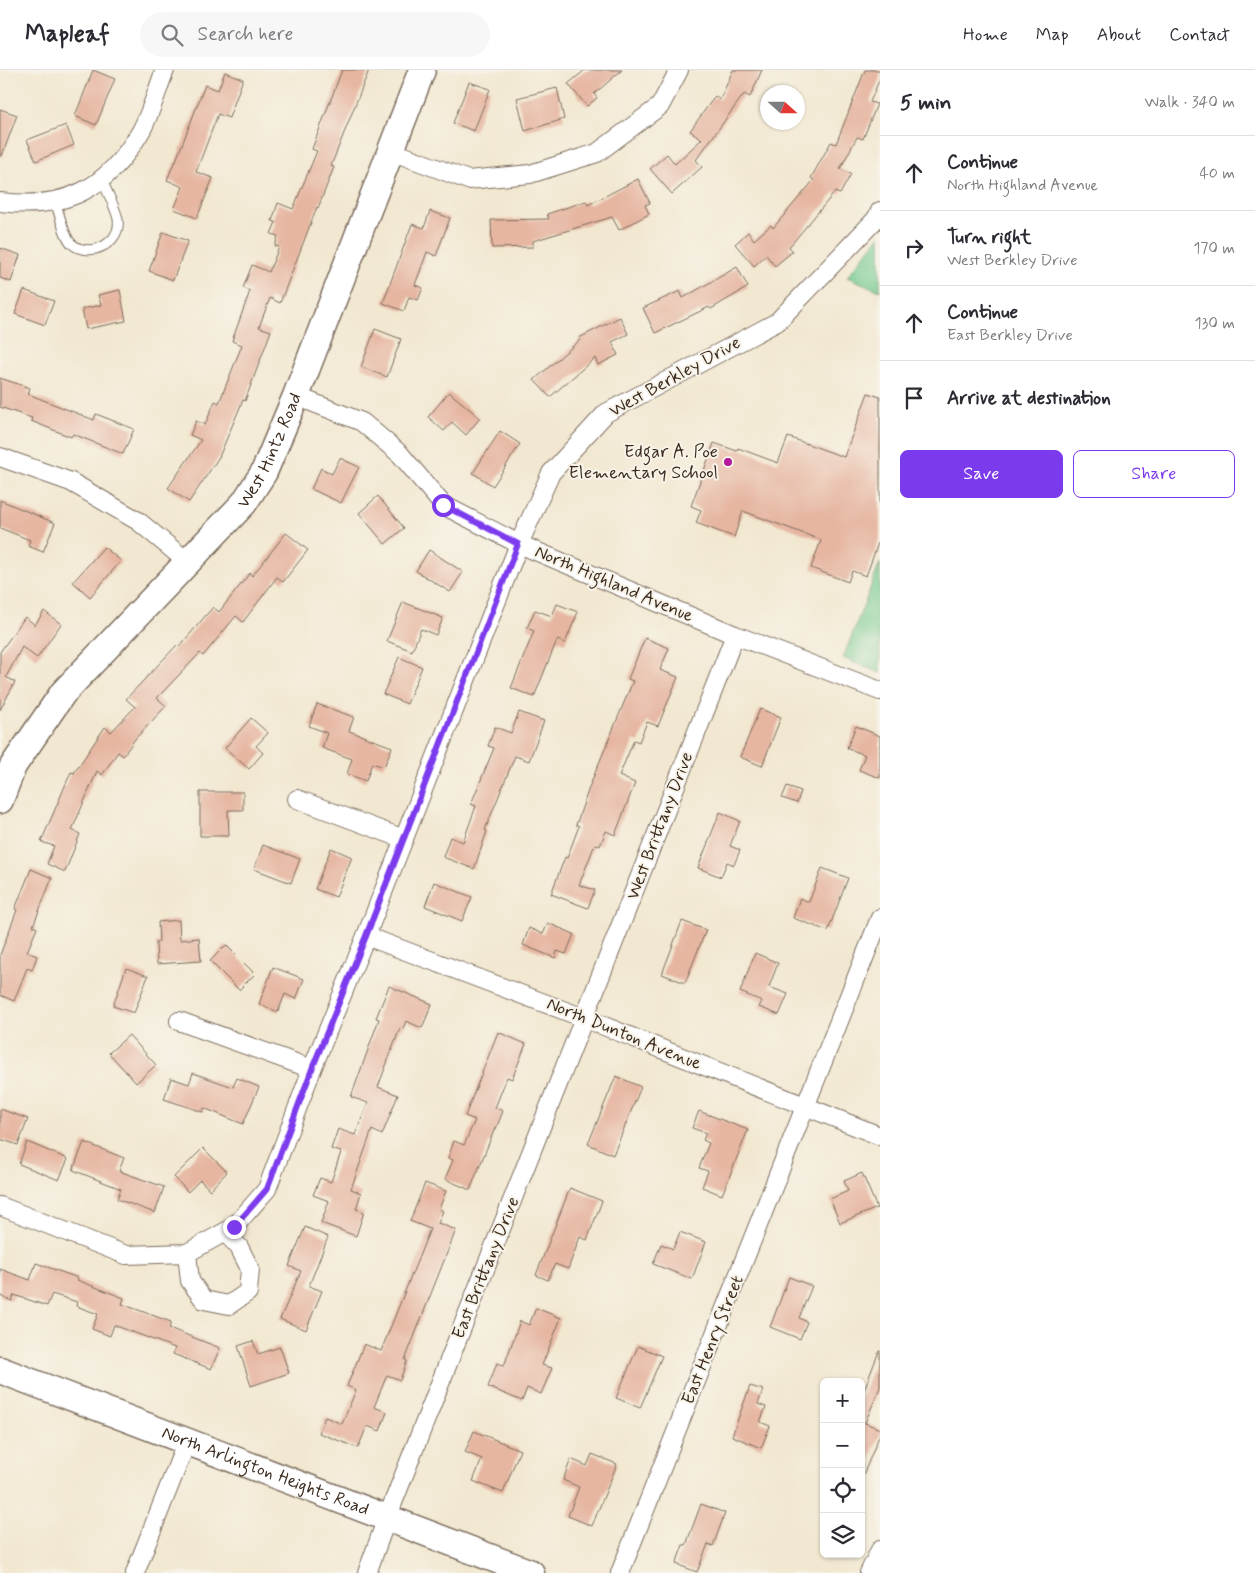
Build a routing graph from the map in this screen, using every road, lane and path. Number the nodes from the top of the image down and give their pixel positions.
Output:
1 (165, 70) edge
2 (422, 70) edge
3 (679, 70) edge
4 (391, 151) junction
5 (102, 180) junction
6 (0, 202) edge
7 (55, 202) junction
8 (880, 211) edge
9 (296, 396) junction
10 (0, 457) edge
11 (518, 544) junction
12 (188, 562) junction
13 (735, 635) junction
14 (880, 692) edge
15 (297, 799) dead end
16 (0, 800) edge
17 (404, 839) junction
18 (880, 918) edge
19 (366, 936) junction
20 (584, 1018) junction
21 (179, 1021) dead end
22 (312, 1069) junction
23 (806, 1107) junction
24 (880, 1136) edge
25 (0, 1206) edge
26 (224, 1232) junction
27 (187, 1253) junction
28 (0, 1370) edge
29 (187, 1441) junction
30 (387, 1518) junction
31 (880, 1550) edge
32 (135, 1573) edge
33 (367, 1573) edge
34 (531, 1573) edge
35 (620, 1573) edge
36 (869, 1573) edge

1 - 5 street
2 - 4 street, West Hintz Road
3 - 4 street
4 - 9 street, West Hintz Road
5 - 7 street
5 - 7 lane
6 - 7 street
8 - 11 street, West Berkley Drive
9 - 11 street, North Highland Avenue
9 - 12 street, West Hintz Road
10 - 12 street
11 - 13 street, North Highland Avenue
11 - 17 street, West Berkley Drive
12 - 16 street, West Hintz Road
13 - 14 street, North Highland Avenue
13 - 20 street, West Brittany Drive
15 - 17 street
17 - 19 street, West Berkley Drive
18 - 23 street, East Henry Street
19 - 20 street, North Dunton Avenue
19 - 22 street, West Berkley Drive
20 - 23 street, North Dunton Avenue
20 - 30 street, East Brittany Drive
21 - 22 street
22 - 26 street, West Berkley Drive
23 - 24 street, North Dunton Avenue
23 - 35 street, East Henry Street
25 - 27 street
26 - 27 street
26 - 27 street
28 - 29 street, North Arlington Heights Road
29 - 30 street, North Arlington Heights Road
29 - 32 street
30 - 33 street, East Brittany Drive
30 - 34 street, North Arlington Heights Road
31 - 36 street

